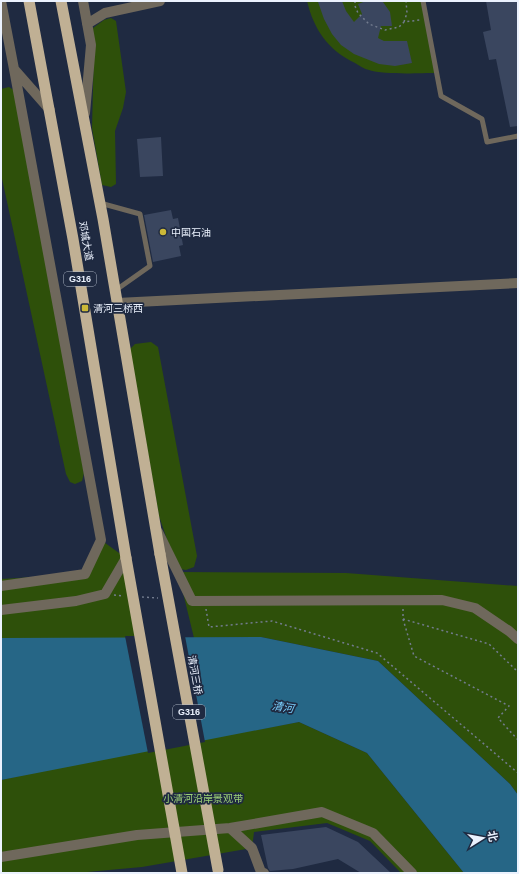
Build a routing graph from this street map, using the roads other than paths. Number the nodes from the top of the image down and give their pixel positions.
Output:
1 (1, 1) edge
2 (29, 1) edge
3 (61, 1) edge
4 (83, 1) edge
5 (160, 1) edge
6 (423, 1) edge
7 (87, 24) junction
8 (14, 69) junction
9 (50, 110) junction
10 (84, 121) junction
11 (518, 136) edge
12 (100, 203) junction
13 (518, 284) edge
14 (115, 291) junction
15 (117, 303) junction
16 (156, 527) junction
17 (160, 554) joint
18 (126, 558) junction
19 (1, 586) edge
20 (1, 610) edge
21 (518, 639) edge
22 (230, 828) junction
23 (1, 857) edge
24 (219, 872) edge
25 (182, 873) edge
26 (264, 873) edge
27 (412, 873) edge

1 - 8 street
2 - 9 highway, 邓城大道 / G316
3 - 10 highway, 邓城大道 / G316
4 - 7 street
5 - 7 street
6 - 11 lane
7 - 10 street
8 - 9 street
8 - 19 street
9 - 18 highway, 邓城大道 / G316
10 - 12 highway, 邓城大道 / G316
12 - 14 highway, 邓城大道 / G316
12 - 14 lane
13 - 15 street
14 - 15 highway, 邓城大道 / G316
15 - 16 highway, 邓城大道 / G316
16 - 17 highway, 邓城大道 / G316
16 - 21 street
17 - 24 highway, 清河三桥 / G316, bridge
18 - 20 street
18 - 25 highway, G316, bridge
22 - 23 street
22 - 26 street
22 - 27 street

